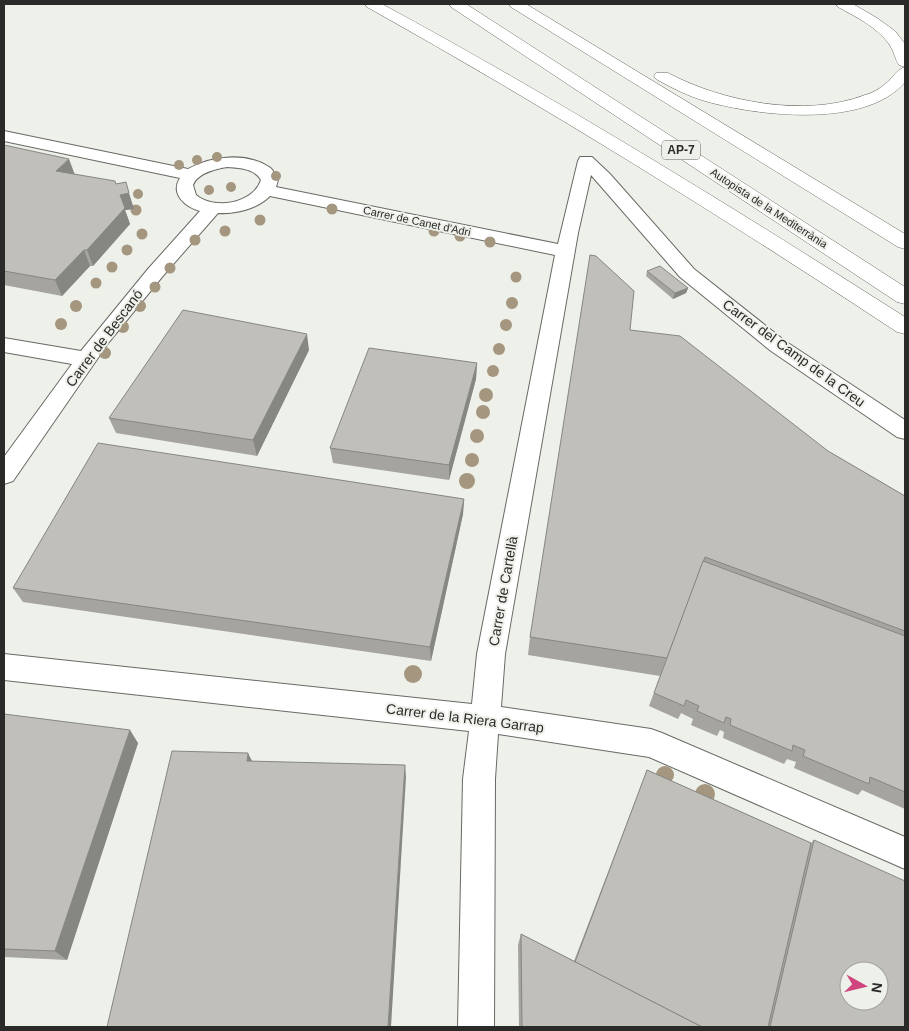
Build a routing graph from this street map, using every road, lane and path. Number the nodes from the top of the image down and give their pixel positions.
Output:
1 (372, 4) edge
2 (456, 4) edge
3 (516, 4) edge
4 (527, 4) edge
5 (843, 4) edge
6 (862, 4) edge
7 (905, 33) edge
8 (905, 62) edge
9 (905, 72) edge
10 (4, 136) edge
11 (586, 160) joint
12 (192, 175) junction
13 (267, 190) junction
14 (213, 208) junction
15 (905, 243) edge
16 (566, 251) junction
17 (905, 297) edge
18 (905, 327) edge
19 (4, 345) edge
20 (86, 359) junction
21 (905, 431) edge
22 (4, 475) edge
23 (4, 667) edge
24 (485, 720) junction
25 (905, 853) edge
26 (476, 1027) edge

1 - 18 highway
2 - 17 highway, Autopista de la Mediterrània / AP-7
3 - 15 highway, AP-7
4 - 9 highway
5 - 8 highway
6 - 7 highway
10 - 12 street
11 - 16 street, Carrer de Cartellà
11 - 21 street, Carrer del Camp de la Creu
12 - 13 street
12 - 14 street
13 - 14 street
13 - 16 street, Carrer de Canet d'Adri
14 - 20 street, Carrer de Bescanó
16 - 24 street, Carrer de Cartellà
19 - 20 street
20 - 22 street, Carrer de Bescanó
23 - 24 street, Carrer de la Riera Garrap
24 - 25 street, Carrer de la Riera Garrap
24 - 26 street, Carrer de Cartellà

